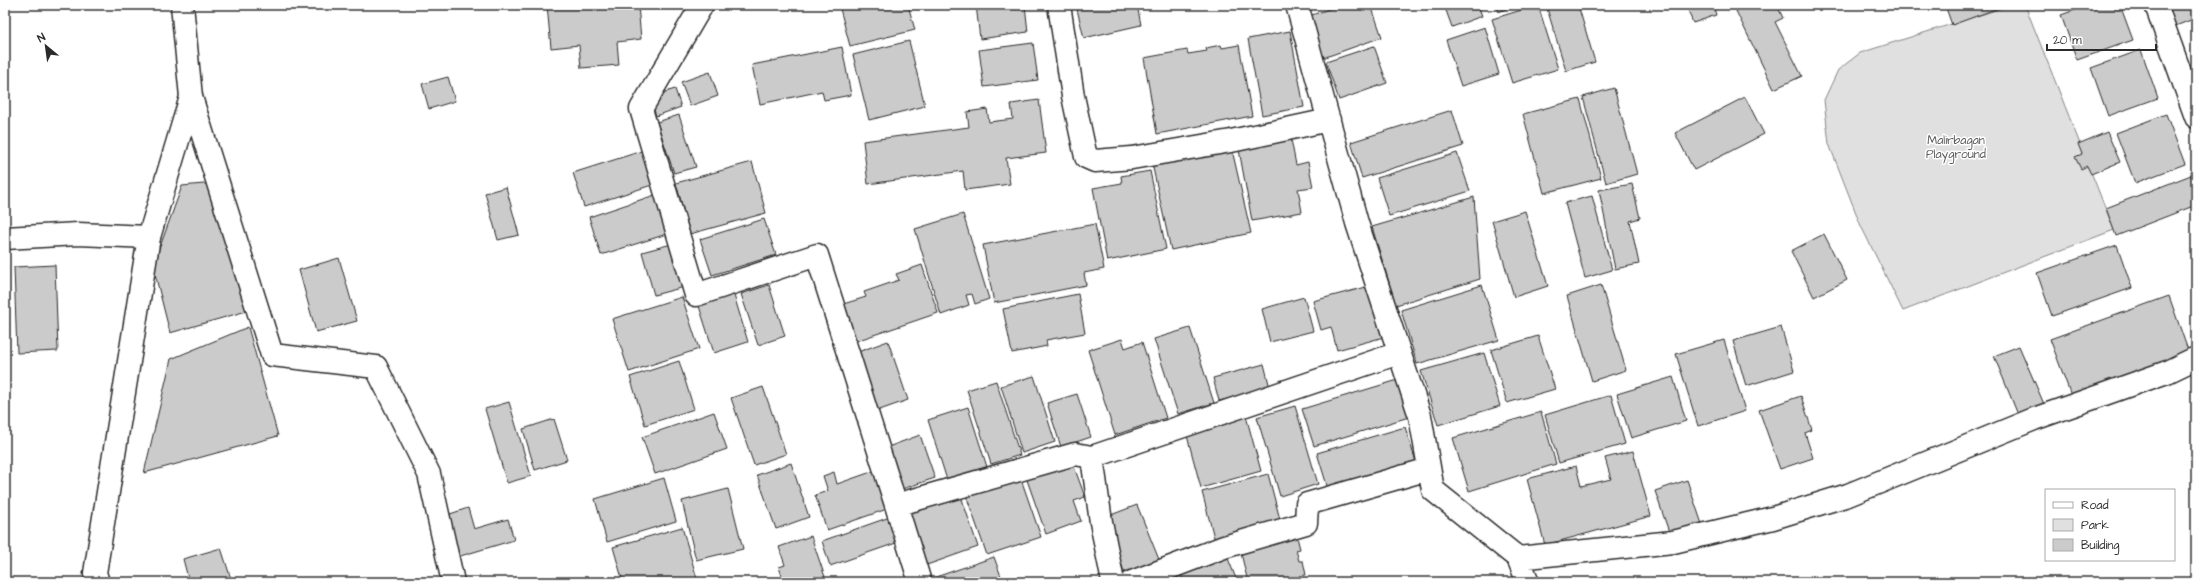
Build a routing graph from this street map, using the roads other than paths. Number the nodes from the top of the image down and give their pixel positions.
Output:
1 (182, 5) edge
2 (702, 5) edge
3 (1059, 5) edge
4 (1297, 5) edge
5 (2156, 5) edge
6 (191, 97) junction
7 (2196, 117) edge
8 (1329, 120) junction
9 (149, 237) junction
10 (5, 238) edge
11 (1399, 352) junction
12 (2196, 358) edge
13 (1092, 457) junction
14 (1429, 469) junction
15 (896, 505) junction
16 (1518, 558) junction
17 (98, 582) edge
18 (453, 582) edge
19 (920, 582) edge
20 (1113, 582) edge
21 (1132, 582) edge
22 (1528, 582) edge

1 - 6 street
2 - 15 street
3 - 8 street
4 - 8 street
5 - 7 street
6 - 9 street
6 - 18 street
8 - 11 street
9 - 10 street
9 - 17 street
11 - 13 street
11 - 14 street
12 - 16 street
13 - 15 street
13 - 20 street
14 - 16 street
14 - 21 street
15 - 19 street
16 - 22 street

